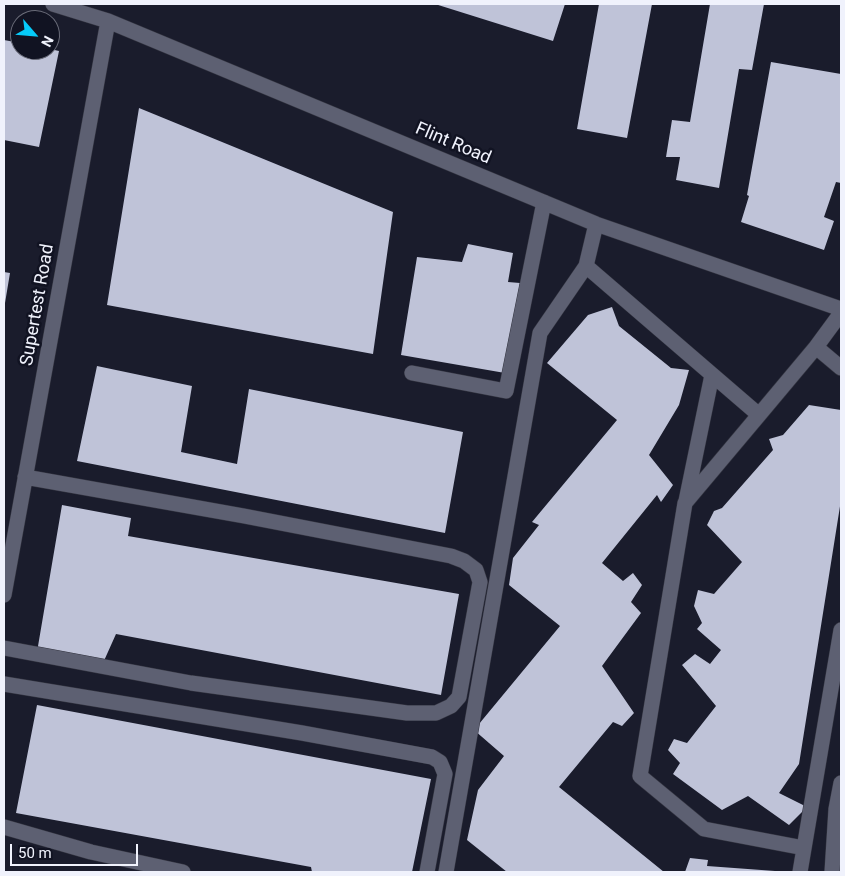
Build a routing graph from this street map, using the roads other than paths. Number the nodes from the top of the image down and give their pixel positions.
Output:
1 (53, 4) edge
2 (71, 6) edge
3 (108, 21) junction
4 (544, 202) junction
5 (596, 224) junction
6 (586, 266) junction
7 (841, 311) edge
8 (816, 347) junction
9 (841, 368) edge
10 (412, 373) dead end
11 (712, 375) junction
12 (759, 415) junction
13 (25, 477) junction
14 (685, 503) junction
15 (4, 595) edge
16 (841, 630) edge
17 (4, 648) edge
18 (4, 684) edge
19 (841, 783) edge
20 (4, 827) edge
21 (804, 848) junction
22 (183, 872) edge
23 (427, 872) edge
24 (446, 872) edge
25 (800, 872) edge
26 (832, 872) edge

1 - 2 street, Flint Road
2 - 3 street, Flint Road
3 - 4 street, Flint Road
3 - 13 street, Supertest Road
4 - 5 street, Flint Road
4 - 10 street
5 - 6 street
5 - 7 street, Flint Road
6 - 11 street
6 - 24 street
7 - 8 street
8 - 9 street
8 - 12 street
11 - 12 street
11 - 14 street
12 - 14 street
13 - 15 street, Supertest Road
13 - 17 street
14 - 21 street
16 - 21 street
18 - 23 street
19 - 26 street
20 - 22 street
21 - 25 street

